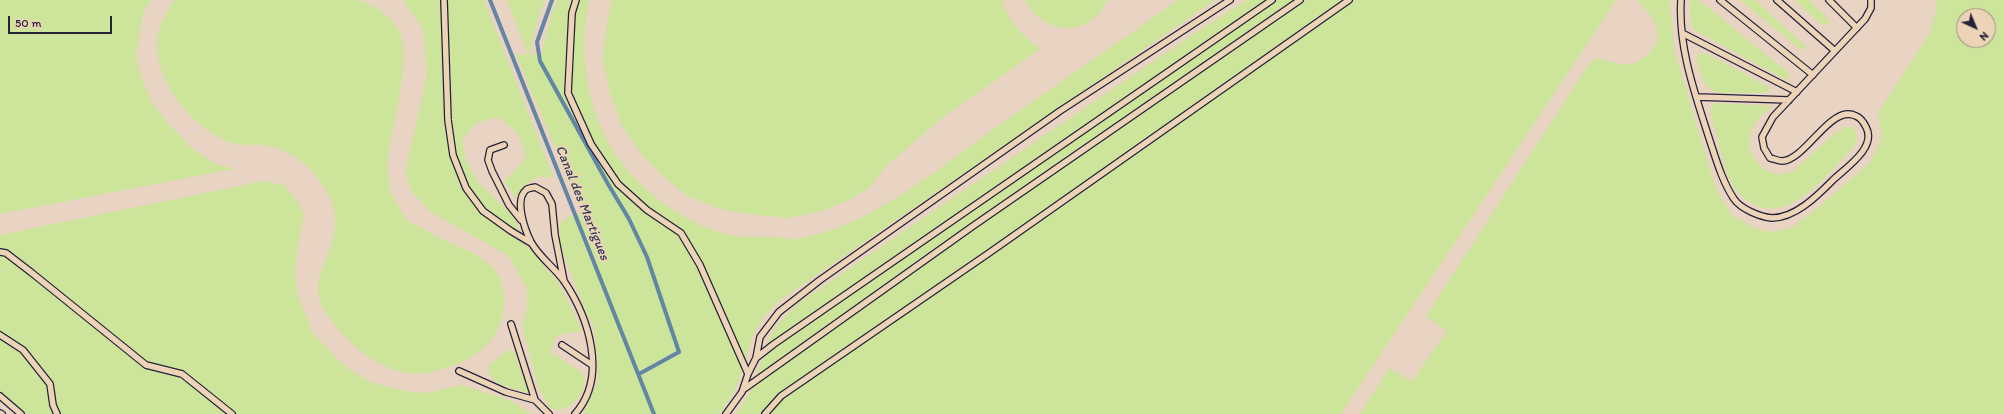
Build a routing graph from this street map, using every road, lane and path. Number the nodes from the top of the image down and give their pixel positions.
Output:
1 (444, 0) edge
2 (576, 0) edge
3 (1230, 0) edge
4 (1272, 0) edge
5 (1300, 0) edge
6 (1349, 0) edge
7 (1681, 0) edge
8 (1720, 0) edge
9 (1777, 0) edge
10 (1829, 0) edge
11 (1871, 0) edge
12 (1857, 28) junction
13 (1682, 33) junction
14 (1835, 51) junction
15 (1813, 75) junction
16 (1797, 92) junction
17 (1697, 97) junction
18 (1789, 100) junction
19 (504, 145) dead end
20 (523, 223) junction
21 (532, 243) junction
22 (0, 252) edge
23 (564, 281) junction
24 (511, 324) dead end
25 (0, 335) edge
26 (562, 346) dead end
27 (756, 358) junction
28 (592, 365) junction
29 (460, 372) dead end
30 (748, 374) junction
31 (744, 389) junction
32 (0, 396) edge
33 (535, 400) junction
34 (21, 414) edge
35 (57, 414) edge
36 (232, 414) edge
37 (549, 414) edge
38 (575, 414) edge
39 (726, 414) edge
40 (765, 414) edge

1 - 21 lane
2 - 30 lane
3 - 27 lane
4 - 27 lane
5 - 31 lane
6 - 40 lane
7 - 13 lane
8 - 15 lane
9 - 14 lane
10 - 12 lane
11 - 12 lane
12 - 14 lane
13 - 16 lane
13 - 17 lane
14 - 15 lane
15 - 16 lane
16 - 18 lane
17 - 18 lane
17 - 18 lane
19 - 20 lane
20 - 21 lane
20 - 23 lane
21 - 23 lane
22 - 36 lane
23 - 28 lane
24 - 33 lane
25 - 35 lane
26 - 28 lane
27 - 30 lane
28 - 38 lane
29 - 33 lane
30 - 31 lane
31 - 39 lane
32 - 34 lane
33 - 37 lane

